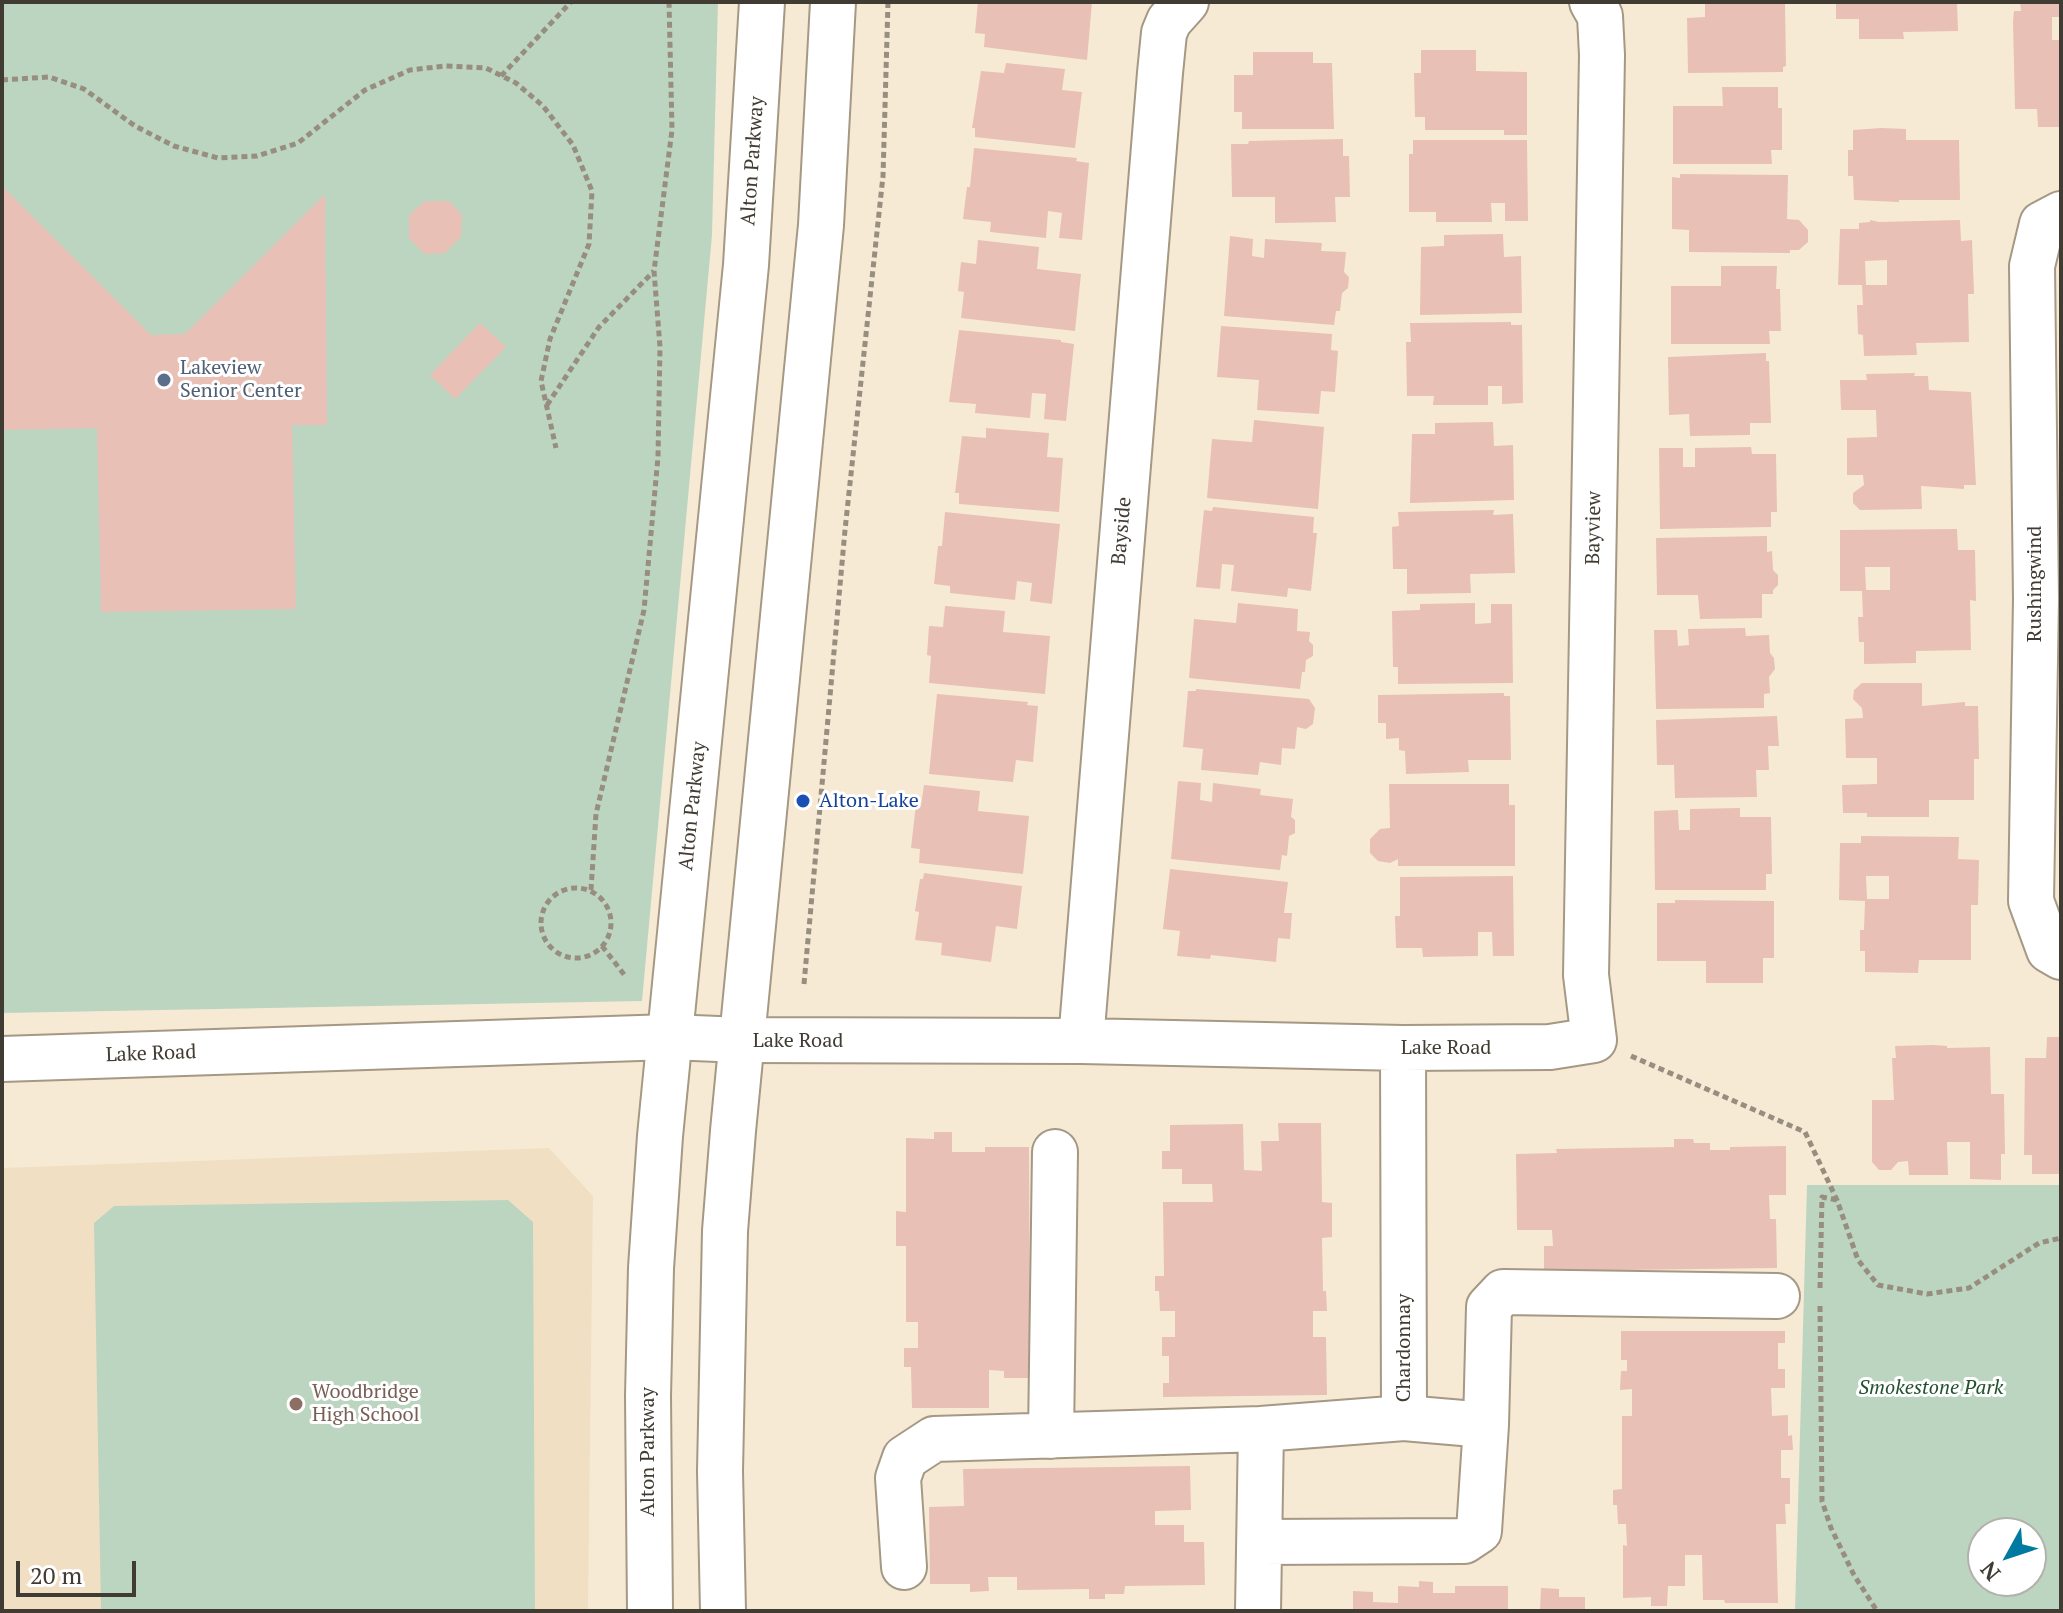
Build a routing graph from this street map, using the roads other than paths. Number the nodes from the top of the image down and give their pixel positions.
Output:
1 (762, 2) edge
2 (833, 2) edge
3 (1596, 9) edge
4 (1177, 12) edge
5 (2061, 214) edge
6 (2048, 598) edge
7 (2061, 957) edge
8 (670, 1037) junction
9 (742, 1040) junction
10 (1594, 1040) joint
11 (1081, 1041) junction
12 (1403, 1048) junction
13 (2, 1059) edge
14 (1055, 1152) dead end
15 (1777, 1296) dead end
16 (1404, 1418) junction
17 (1486, 1425) junction
18 (1261, 1429) junction
19 (1051, 1436) junction
20 (1260, 1542) junction
21 (904, 1567) dead end
22 (650, 1611) edge
23 (723, 1611) edge
24 (1258, 1611) edge

1 - 8 street, Alton Parkway
2 - 9 street
3 - 10 street, Bayview
4 - 11 street, Bayside
5 - 6 street, Rushingwind
6 - 7 street, Rushingwind
8 - 9 street, Lake Road
8 - 13 street, Lake Road
8 - 22 street, Alton Parkway
9 - 11 street, Lake Road
9 - 23 street
10 - 12 street, Lake Road
11 - 12 street, Lake Road
12 - 16 street, Chardonnay
14 - 19 street
15 - 17 street
16 - 17 street
16 - 18 street, Chardonnay
17 - 20 street
18 - 19 street, Chardonnay
18 - 20 street
19 - 21 street, Chardonnay
20 - 24 street

